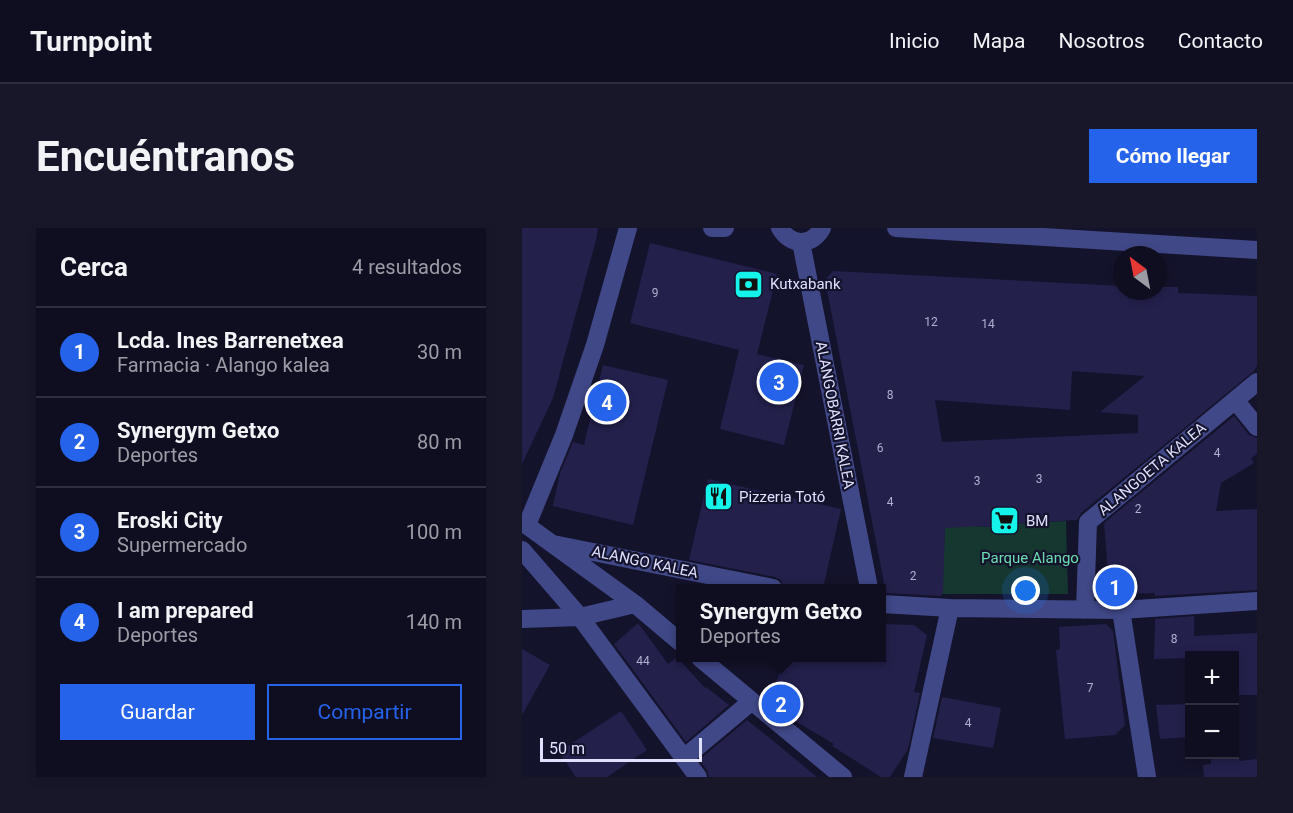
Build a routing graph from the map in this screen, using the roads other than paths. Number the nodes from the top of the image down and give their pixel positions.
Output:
1 (628, 228) edge
2 (712, 228) edge
3 (725, 228) edge
4 (780, 228) edge
5 (822, 228) edge
6 (896, 228) edge
7 (801, 242) junction
8 (1257, 250) edge
9 (1257, 382) edge
10 (1234, 400) junction
11 (1257, 427) edge
12 (525, 524) edge
13 (553, 544) junction
14 (522, 550) edge
15 (753, 584) edge
16 (869, 584) edge
17 (1257, 601) edge
18 (635, 604) junction
19 (886, 604) edge
20 (950, 608) junction
21 (1085, 610) junction
22 (1121, 610) junction
23 (580, 617) junction
24 (522, 619) edge
25 (676, 638) edge
26 (706, 662) edge
27 (752, 701) junction
28 (684, 758) junction
29 (698, 777) edge
30 (843, 777) edge
31 (913, 777) edge
32 (1147, 777) edge

1 - 12 street
2 - 3 street
4 - 7 street
5 - 7 street
6 - 8 street
7 - 16 street, ALANGOBARRI KALEA
9 - 10 street, ALANGOETA KALEA
10 - 11 street
10 - 21 street, ALANGOETA KALEA
12 - 13 street
13 - 15 street, ALANGO KALEA
13 - 18 street
14 - 23 street
17 - 22 street
18 - 23 street
18 - 25 street
19 - 20 street
20 - 21 street
20 - 31 street
21 - 22 street
22 - 32 street
23 - 24 street
23 - 28 street
26 - 27 street
27 - 28 street
27 - 30 street
28 - 29 street

